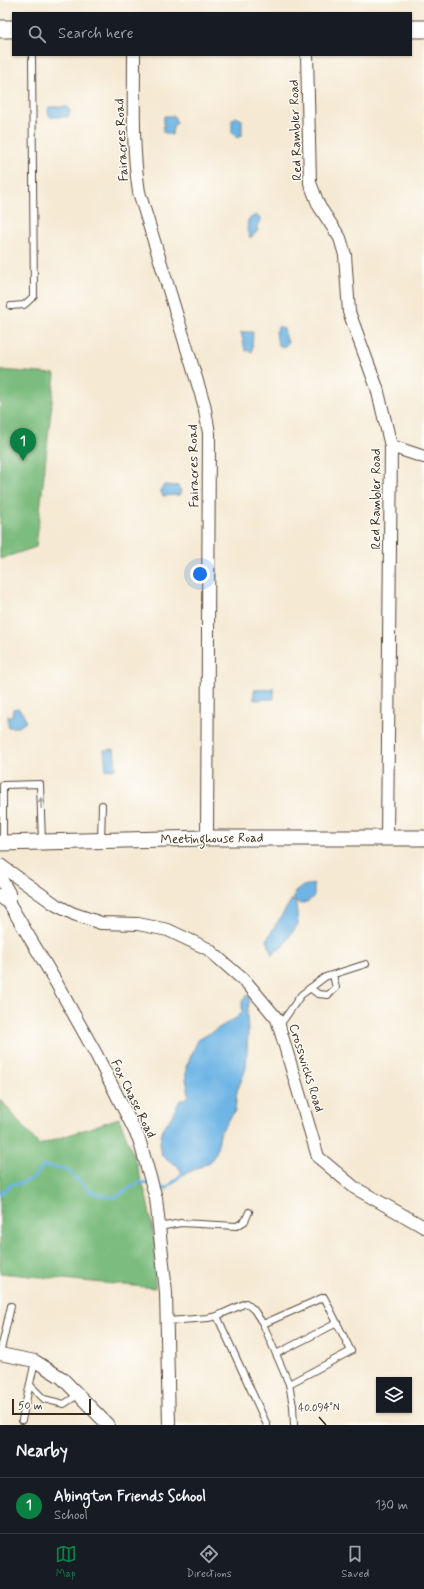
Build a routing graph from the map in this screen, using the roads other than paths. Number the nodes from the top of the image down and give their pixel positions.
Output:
1 (0, 29) edge
2 (12, 29) edge
3 (412, 29) edge
4 (424, 29) edge
5 (32, 56) edge
6 (134, 56) edge
7 (307, 56) edge
8 (12, 306) dead end
9 (391, 446) junction
10 (424, 456) edge
11 (2, 785) edge
12 (102, 805) dead end
13 (207, 838) junction
14 (387, 838) junction
15 (424, 838) edge
16 (101, 840) junction
17 (42, 842) junction
18 (1, 843) edge
19 (3, 871) edge
20 (0, 895) edge
21 (9, 903) junction
22 (366, 964) dead end
23 (333, 975) junction
24 (310, 988) junction
25 (279, 1026) junction
26 (248, 1212) dead end
27 (159, 1227) junction
28 (424, 1227) edge
29 (11, 1306) dead end
30 (217, 1316) junction
31 (168, 1321) junction
32 (337, 1323) junction
33 (263, 1324) junction
34 (0, 1354) edge
35 (276, 1354) junction
36 (35, 1361) junction
37 (30, 1384) junction
38 (289, 1384) junction
39 (78, 1395) junction
40 (22, 1420) dead end
41 (108, 1425) edge
42 (169, 1425) edge
43 (267, 1425) edge
44 (294, 1425) edge

1 - 2 main road
3 - 4 main road
5 - 8 lane
6 - 13 street, Fairacres Road
7 - 9 street, Red Rambler Road
9 - 10 street
9 - 14 street, Red Rambler Road
17 -> 11 lane
11 - 18 lane
12 - 16 lane
13 - 14 street, Meetinghouse Road
13 - 16 street, Meetinghouse Road
14 - 15 street, Meetinghouse Road
16 - 17 street, Meetinghouse Road
17 - 18 street, Meetinghouse Road
19 - 21 street, Fox Chase Road
19 - 25 street, Crosswicks Road
20 - 21 street, Fox Chase Road
21 - 27 street, Fox Chase Road
22 - 23 lane
23 - 24 lane
23 - 24 lane
24 - 25 lane
25 - 28 street, Crosswicks Road
26 - 27 lane
27 - 31 street, Fox Chase Road
29 - 34 lane
30 - 31 lane
30 - 33 lane
30 - 43 lane
31 - 42 street, Fox Chase Road
32 - 33 lane
32 - 35 lane
32 - 38 lane
33 - 35 lane
34 - 36 street
35 - 38 lane
36 - 37 lane
36 - 39 street
37 - 39 lane
37 - 40 lane
38 - 44 lane
39 - 41 street

